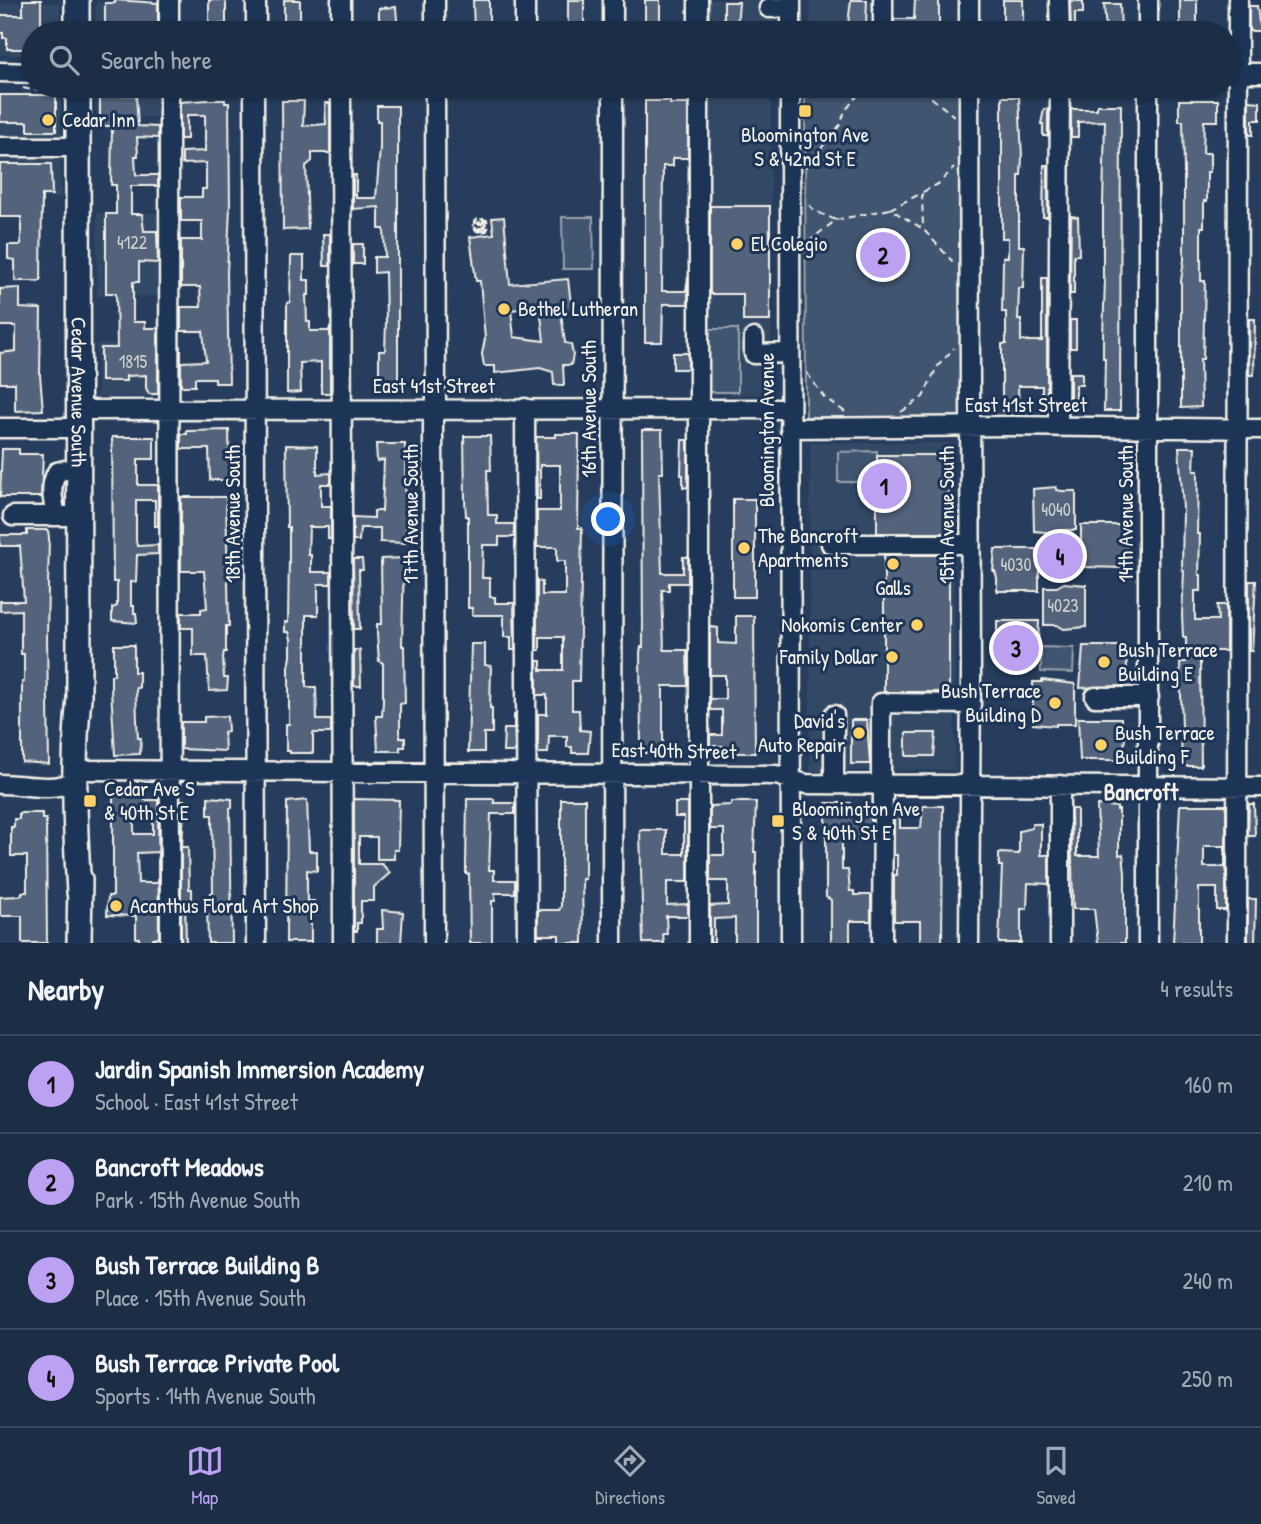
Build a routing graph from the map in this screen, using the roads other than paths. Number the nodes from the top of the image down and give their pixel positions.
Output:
1 (77, 0) edge
2 (169, 0) edge
3 (256, 0) edge
4 (341, 0) edge
5 (435, 0) edge
6 (525, 0) edge
7 (613, 0) edge
8 (698, 0) edge
9 (883, 0) edge
10 (969, 0) edge
11 (1059, 0) edge
12 (1148, 0) edge
13 (1238, 0) edge
14 (791, 3) edge
15 (769, 8) dead end
16 (77, 21) edge
17 (169, 21) edge
18 (256, 21) edge
19 (341, 21) edge
20 (435, 21) edge
21 (525, 21) edge
22 (613, 21) edge
23 (698, 21) edge
24 (791, 21) edge
25 (883, 21) edge
26 (969, 21) edge
27 (1059, 21) edge
28 (1148, 21) edge
29 (1237, 21) edge
30 (0, 72) edge
31 (21, 73) edge
32 (1240, 73) edge
33 (1261, 73) edge
34 (84, 98) edge
35 (169, 98) edge
36 (254, 98) edge
37 (341, 98) edge
38 (435, 98) edge
39 (613, 98) edge
40 (699, 98) edge
41 (790, 98) edge
42 (969, 98) edge
43 (1060, 98) edge
44 (1148, 98) edge
45 (1233, 98) edge
46 (0, 147) edge
47 (78, 147) junction
48 (754, 338) dead end
49 (790, 353) junction
50 (525, 408) junction
51 (436, 409) junction
52 (612, 409) junction
53 (790, 409) junction
54 (169, 410) junction
55 (255, 410) junction
56 (342, 410) junction
57 (699, 410) junction
58 (77, 419) junction
59 (969, 427) junction
60 (1058, 427) junction
61 (0, 428) edge
62 (790, 428) junction
63 (1237, 428) junction
64 (1148, 429) junction
65 (1261, 429) edge
66 (13, 516) dead end
67 (67, 516) junction
68 (831, 544) dead end
69 (970, 544) junction
70 (1095, 697) dead end
71 (1149, 697) junction
72 (971, 704) junction
73 (834, 715) dead end
74 (171, 772) junction
75 (256, 773) junction
76 (343, 773) junction
77 (433, 773) junction
78 (527, 773) junction
79 (612, 773) junction
80 (699, 774) junction
81 (79, 776) junction
82 (790, 779) junction
83 (4, 784) edge
84 (834, 784) junction
85 (882, 784) junction
86 (969, 785) junction
87 (1060, 785) junction
88 (1149, 786) junction
89 (1237, 787) junction
90 (1261, 787) edge
91 (79, 943) edge
92 (170, 943) edge
93 (256, 943) edge
94 (343, 943) edge
95 (433, 943) edge
96 (527, 943) edge
97 (612, 943) edge
98 (699, 943) edge
99 (790, 943) edge
100 (882, 943) edge
101 (969, 943) edge
102 (1060, 943) edge
103 (1148, 943) edge
104 (1237, 943) edge

1 - 16 main road
2 - 17 street
3 - 18 street
4 - 19 street
5 - 20 street
6 - 21 street
7 - 22 street
8 - 23 street
9 - 25 street
10 - 26 street
11 - 27 street
12 - 28 street
13 - 29 street
14 - 15 street
14 - 24 street
30 - 31 street
32 - 33 street
34 - 47 main road, Cedar Avenue South
35 - 54 street
36 - 55 street, 18th Avenue South
37 - 56 street
38 - 51 street, 17th Avenue South
39 - 52 street, 16th Avenue South
40 - 57 street
41 - 49 street, Bloomington Avenue
42 - 59 street, 15th Avenue South
43 - 60 street
44 - 64 street, 14th Avenue South
45 - 63 street
46 - 47 street
47 - 58 main road, Cedar Avenue South
48 - 49 street
49 - 53 street, Bloomington Avenue
50 - 51 street, East 41st Street
50 - 52 street, East 41st Street
50 - 78 street
51 - 56 street, East 41st Street
51 - 77 street, 17th Avenue South
52 - 57 street, East 41st Street
52 - 79 street, 16th Avenue South
53 - 57 street, East 41st Street
53 - 62 street, Bloomington Avenue
54 - 55 street, East 41st Street
54 - 58 street, East 41st Street
54 - 74 street
55 - 56 street, East 41st Street
55 - 75 street, 18th Avenue South
56 - 76 street
57 - 80 street
58 - 61 street, East 41st Street
58 - 67 main road, Cedar Avenue South
59 - 60 street, East 41st Street
59 - 62 street, East 41st Street
59 - 69 street, 15th Avenue South
60 - 64 street, East 41st Street
62 - 82 street, Bloomington Avenue
63 - 64 street, East 41st Street
63 - 65 street, East 41st Street
63 - 89 street
64 - 71 street, 14th Avenue South
66 - 67 street
67 - 81 main road, Cedar Avenue South
68 - 69 street
69 - 72 street, 15th Avenue South
70 - 71 street
71 - 88 street, 14th Avenue South
72 - 85 street
72 - 86 street, 15th Avenue South
73 - 84 street
74 - 75 street, East 40th Street
74 - 81 street, East 40th Street
74 - 92 street
75 - 76 street, East 40th Street
75 - 93 street, 18th Avenue South
76 - 77 street, East 40th Street
76 - 94 street
77 - 78 street, East 40th Street
77 - 95 street, 17th Avenue South
78 - 79 street, East 40th Street
78 - 96 street
79 - 80 street, East 40th Street
79 - 97 street, 16th Avenue South
80 - 82 street, East 40th Street
80 - 98 street
81 - 83 street, East 40th Street
81 - 91 main road, Cedar Avenue South
82 - 84 street, East 40th Street
82 - 99 street, Bloomington Avenue
84 - 85 street, East 40th Street
85 - 86 street, East 40th Street
85 - 100 street
86 - 87 street, East 40th Street
86 - 101 street, 15th Avenue South
87 - 88 street, East 40th Street
87 - 102 street
88 - 89 street, East 40th Street
88 - 103 street, 14th Avenue South
89 - 90 street, East 40th Street
89 - 104 street

